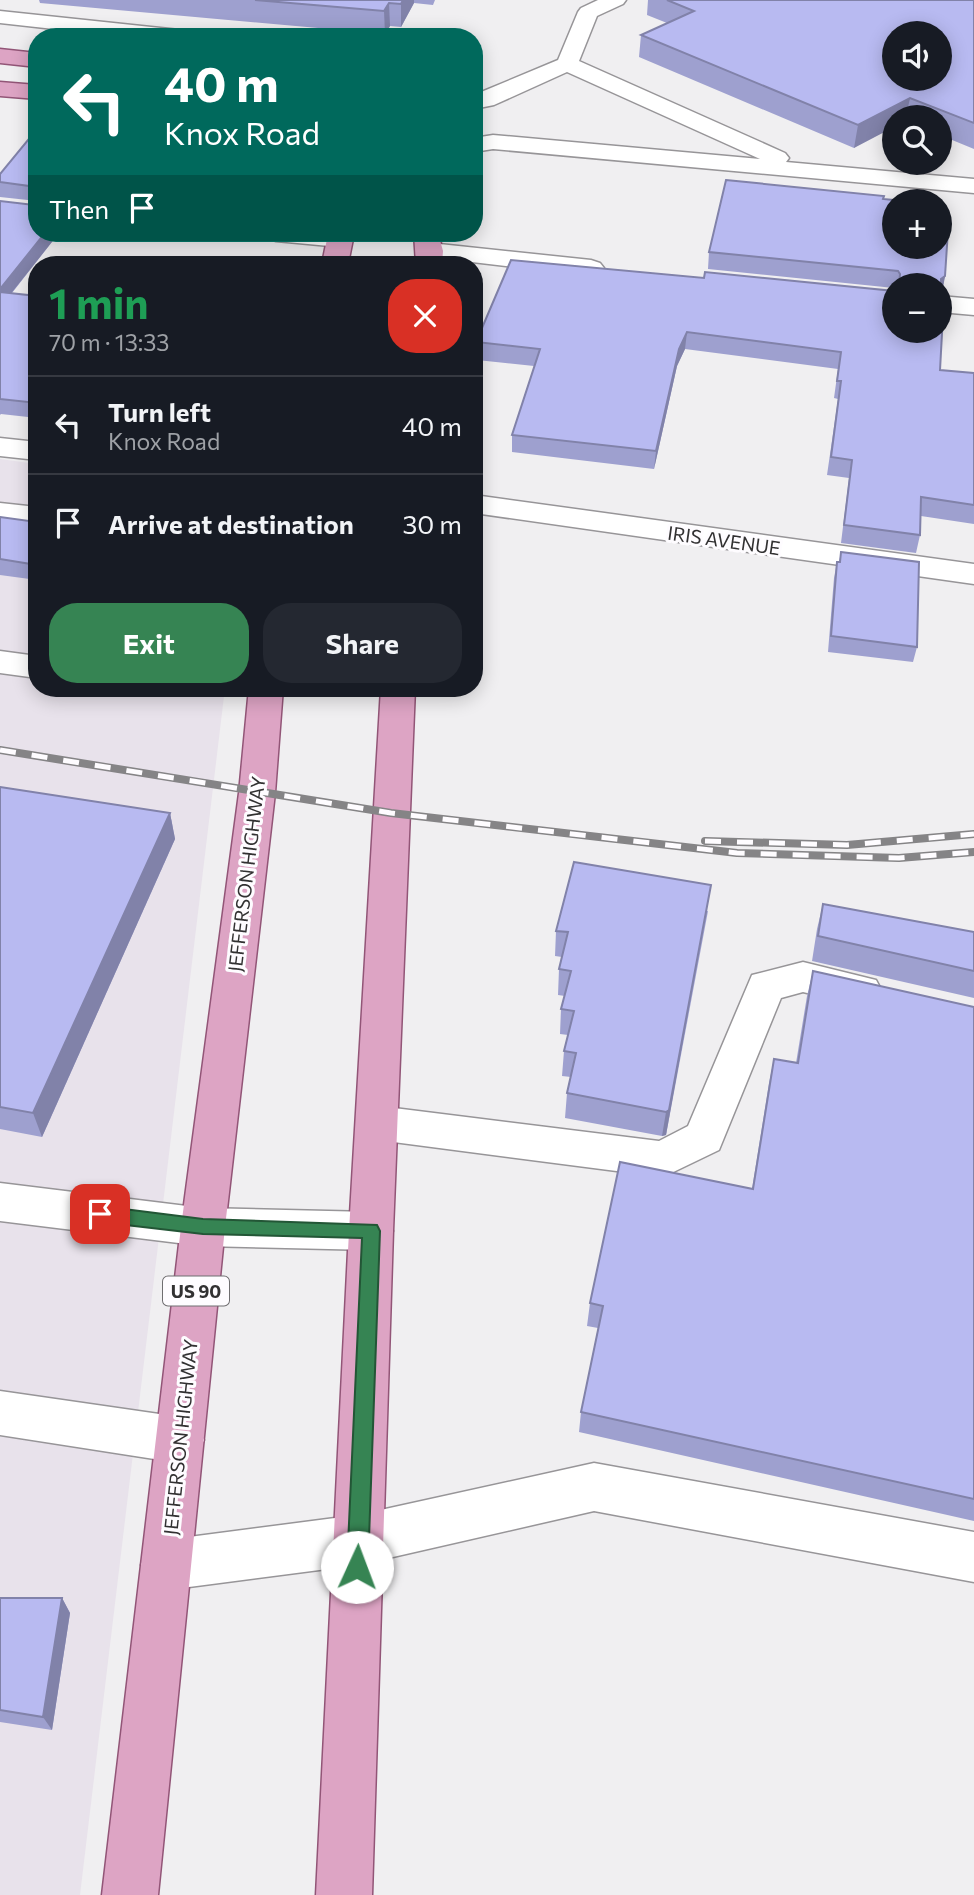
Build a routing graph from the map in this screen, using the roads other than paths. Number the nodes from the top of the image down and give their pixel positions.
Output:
1 (616, 0) edge
2 (0, 17) edge
3 (42, 28) edge
4 (28, 55) edge
5 (0, 56) edge
6 (567, 64) junction
7 (0, 89) edge
8 (28, 91) edge
9 (483, 100) edge
10 (483, 104) edge
11 (484, 144) edge
12 (804, 171) junction
13 (974, 186) edge
14 (428, 249) edge
15 (621, 271) edge
16 (952, 305) edge
17 (974, 307) edge
18 (0, 447) edge
19 (28, 450) edge
20 (483, 505) edge
21 (0, 512) edge
22 (28, 515) edge
23 (974, 574) edge
24 (0, 662) edge
25 (28, 666) edge
26 (264, 697) edge
27 (398, 697) edge
28 (895, 998) edge
29 (378, 1123) junction
30 (0, 1202) edge
31 (203, 1227) junction
32 (371, 1231) junction
33 (0, 1413) edge
34 (180, 1440) junction
35 (358, 1540) junction
36 (974, 1557) edge
37 (166, 1565) junction
38 (130, 1895) edge
39 (344, 1895) edge

1 - 6 street
2 - 3 street
4 - 5 main road
6 - 9 street
6 - 12 street
7 - 8 main road
10 - 11 street
11 - 12 street
12 - 13 street
14 - 15 street
16 - 17 street
18 - 19 street
20 - 23 street, IRIS AVENUE
21 - 22 street
24 - 25 street
26 - 31 main road, JEFFERSON HIGHWAY / US 90
27 - 29 main road
28 - 29 street
29 - 32 main road
30 - 31 street
31 - 32 street
31 - 34 main road, JEFFERSON HIGHWAY / US 90
32 - 35 main road
33 - 34 street
34 - 37 main road, JEFFERSON HIGHWAY / US 90
35 - 36 street
35 - 37 street
35 - 39 main road
37 - 38 main road, JEFFERSON HIGHWAY / US 90

